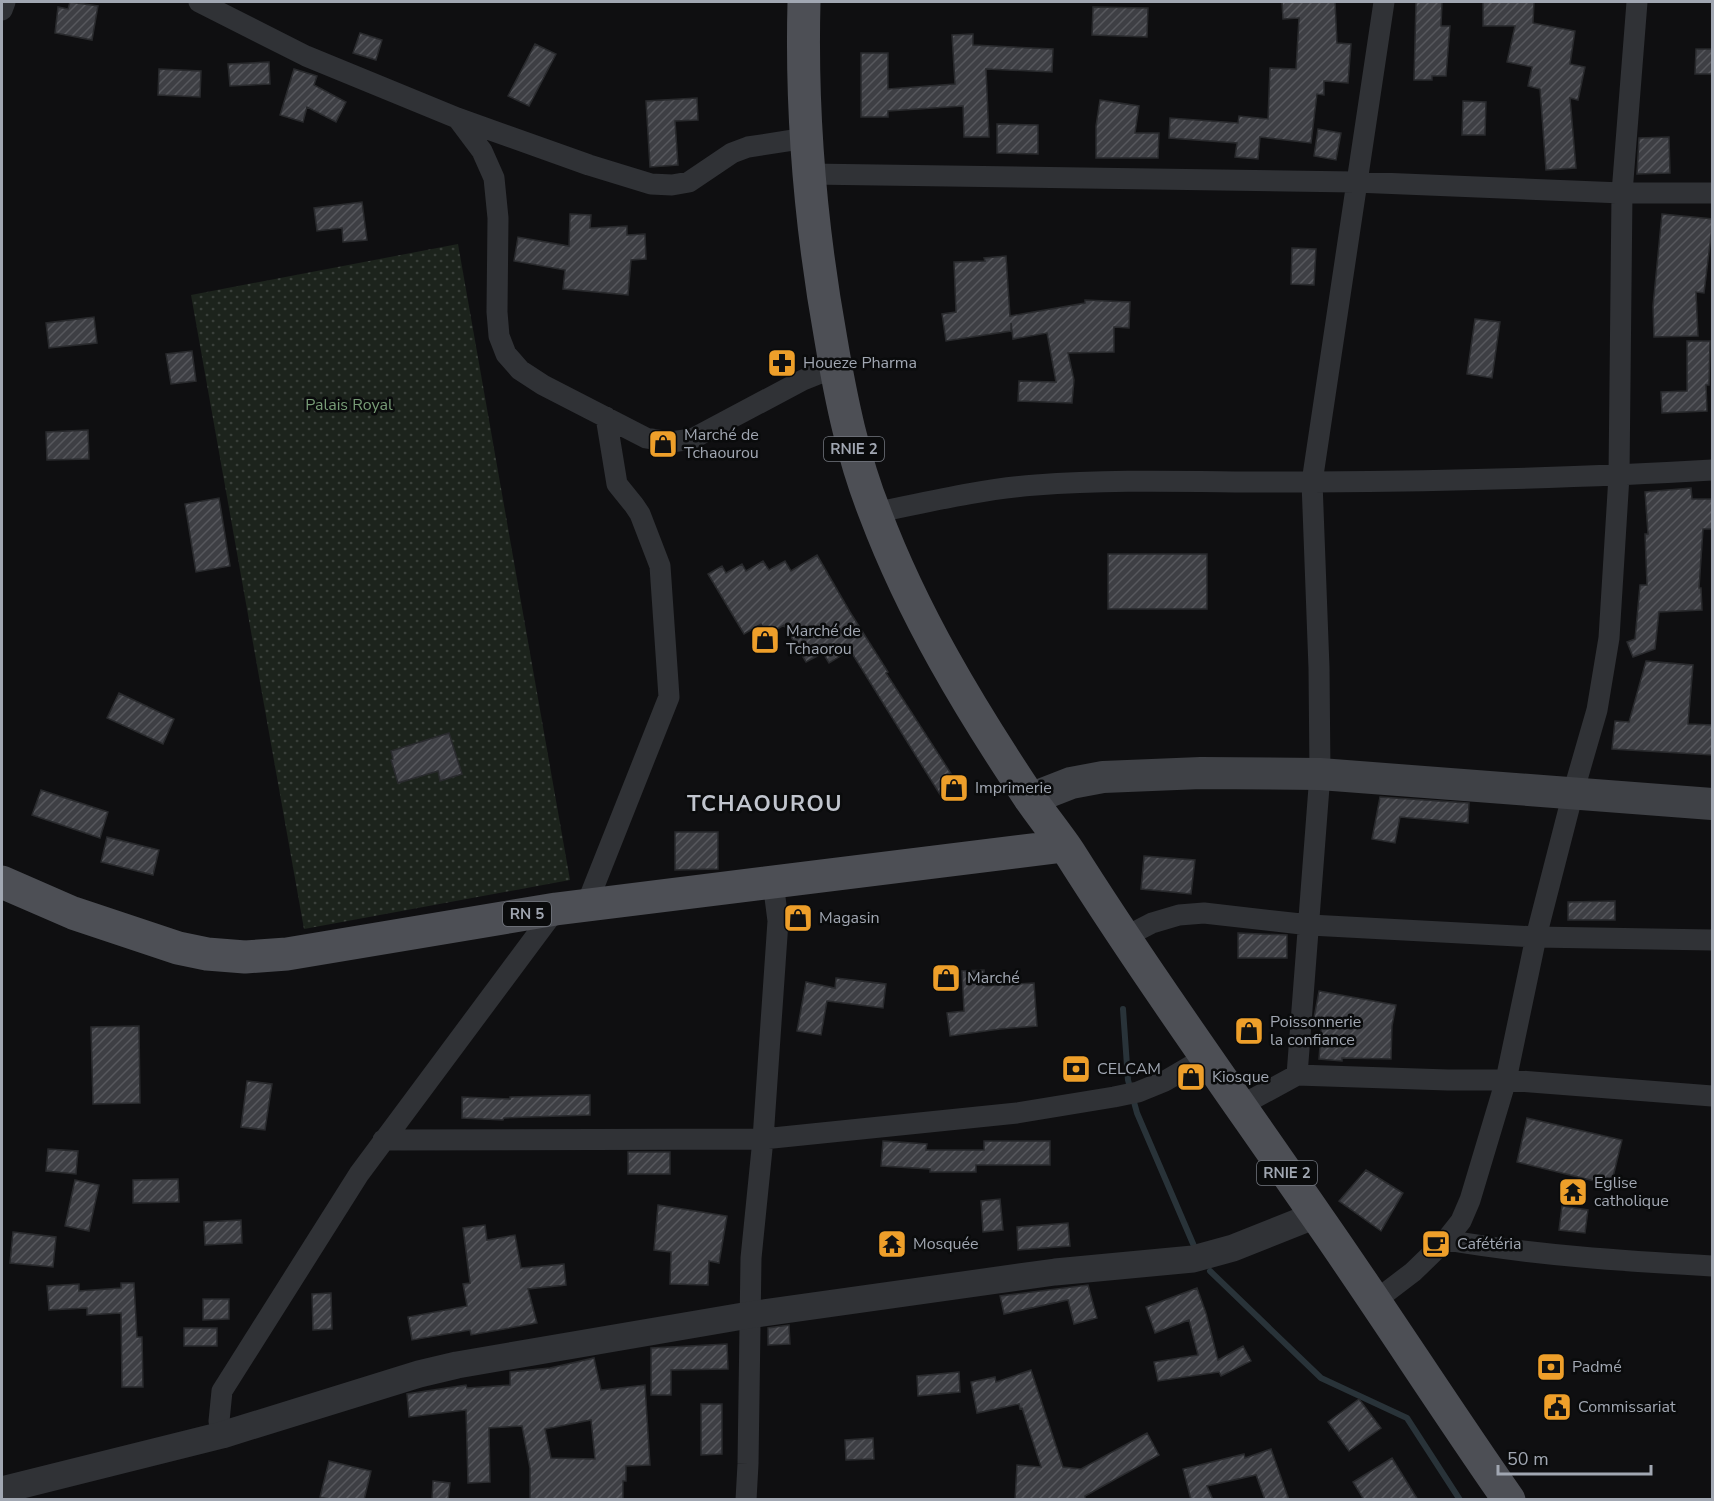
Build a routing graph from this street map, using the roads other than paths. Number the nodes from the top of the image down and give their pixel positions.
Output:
1 (5, 2) edge
2 (199, 2) edge
3 (804, 2) edge
4 (1384, 2) edge
5 (1637, 2) edge
6 (2, 10) edge
7 (457, 118) junction
8 (806, 138) junction
9 (809, 174) junction
10 (1355, 182) junction
11 (1622, 193) junction
12 (1713, 194) edge
13 (836, 370) junction
14 (606, 417) junction
15 (1713, 470) edge
16 (1619, 476) junction
17 (1312, 482) junction
18 (874, 513) junction
19 (1320, 774) junction
20 (1573, 793) junction
21 (1030, 799) junction
22 (1713, 804) edge
23 (1064, 846) junction
24 (2, 882) edge
25 (773, 882) junction
26 (571, 907) junction
27 (1310, 925) junction
28 (1536, 937) junction
29 (1123, 938) junction
30 (1713, 940) edge
31 (1206, 1057) junction
32 (1297, 1075) junction
33 (1506, 1080) junction
34 (1713, 1096) edge
35 (1240, 1106) junction
36 (763, 1139) junction
37 (383, 1140) junction
38 (1316, 1215) junction
39 (1446, 1240) junction
40 (1713, 1266) edge
41 (1375, 1301) junction
42 (749, 1315) junction
43 (222, 1435) junction
44 (2, 1490) edge
45 (1505, 1498) edge
46 (746, 1500) edge

1 - 6 street
2 - 7 street
3 - 8 main road, RNIE 2
4 - 10 street
5 - 11 street
7 - 8 street
7 - 14 street
8 - 9 main road, RNIE 2
9 - 10 street
9 - 13 main road, RNIE 2
10 - 11 street
10 - 17 street
11 - 12 street
11 - 16 street
13 - 14 street
13 - 18 main road, RNIE 2
14 - 26 street
15 - 16 street
16 - 17 street
16 - 20 street
17 - 18 street
17 - 19 street
18 - 21 main road, RNIE 2
19 - 20 main road
19 - 21 main road
19 - 27 street
20 - 22 main road
20 - 28 street
21 - 23 main road, RNIE 2
23 - 25 main road, RN 5
23 - 29 main road, RNIE 2
24 - 26 main road, RN 5
25 - 26 main road, RN 5
25 - 36 street
26 - 37 street
27 - 28 street
27 - 29 street
27 - 32 street
28 - 30 street
28 - 33 street
29 - 31 main road, RNIE 2
31 - 35 main road, RNIE 2
31 - 36 street
32 - 33 street
32 - 35 street
33 - 34 street
33 - 39 street
35 - 38 main road, RNIE 2
36 - 37 street
36 - 42 street
37 - 43 street
38 - 41 main road, RNIE 2
38 - 42 street
39 - 40 street
39 - 41 street
41 - 45 main road, RNIE 2
42 - 43 street
42 - 46 street
43 - 44 street

